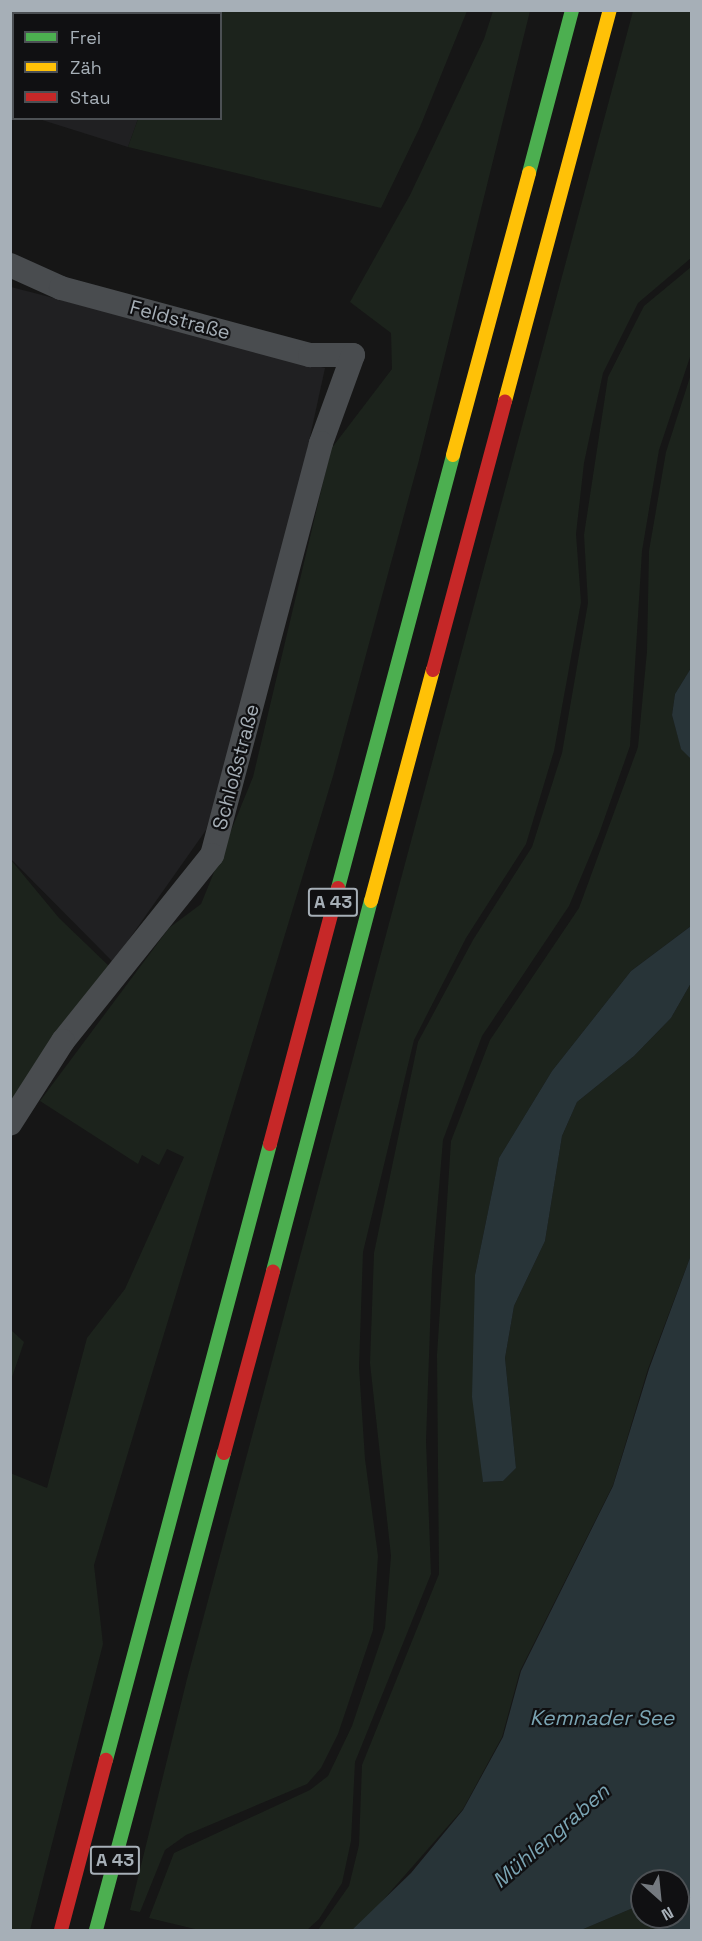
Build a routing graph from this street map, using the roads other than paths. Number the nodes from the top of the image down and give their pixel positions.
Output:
1 (572, 10) edge
2 (610, 10) edge
3 (10, 265) edge
4 (353, 356) joint
5 (10, 1124) edge
6 (61, 1930) edge
7 (96, 1930) edge

1 - 6 highway, A 43
2 - 7 highway, A 43
3 - 4 street, Feldstraße
4 - 5 street, Schloßstraße

